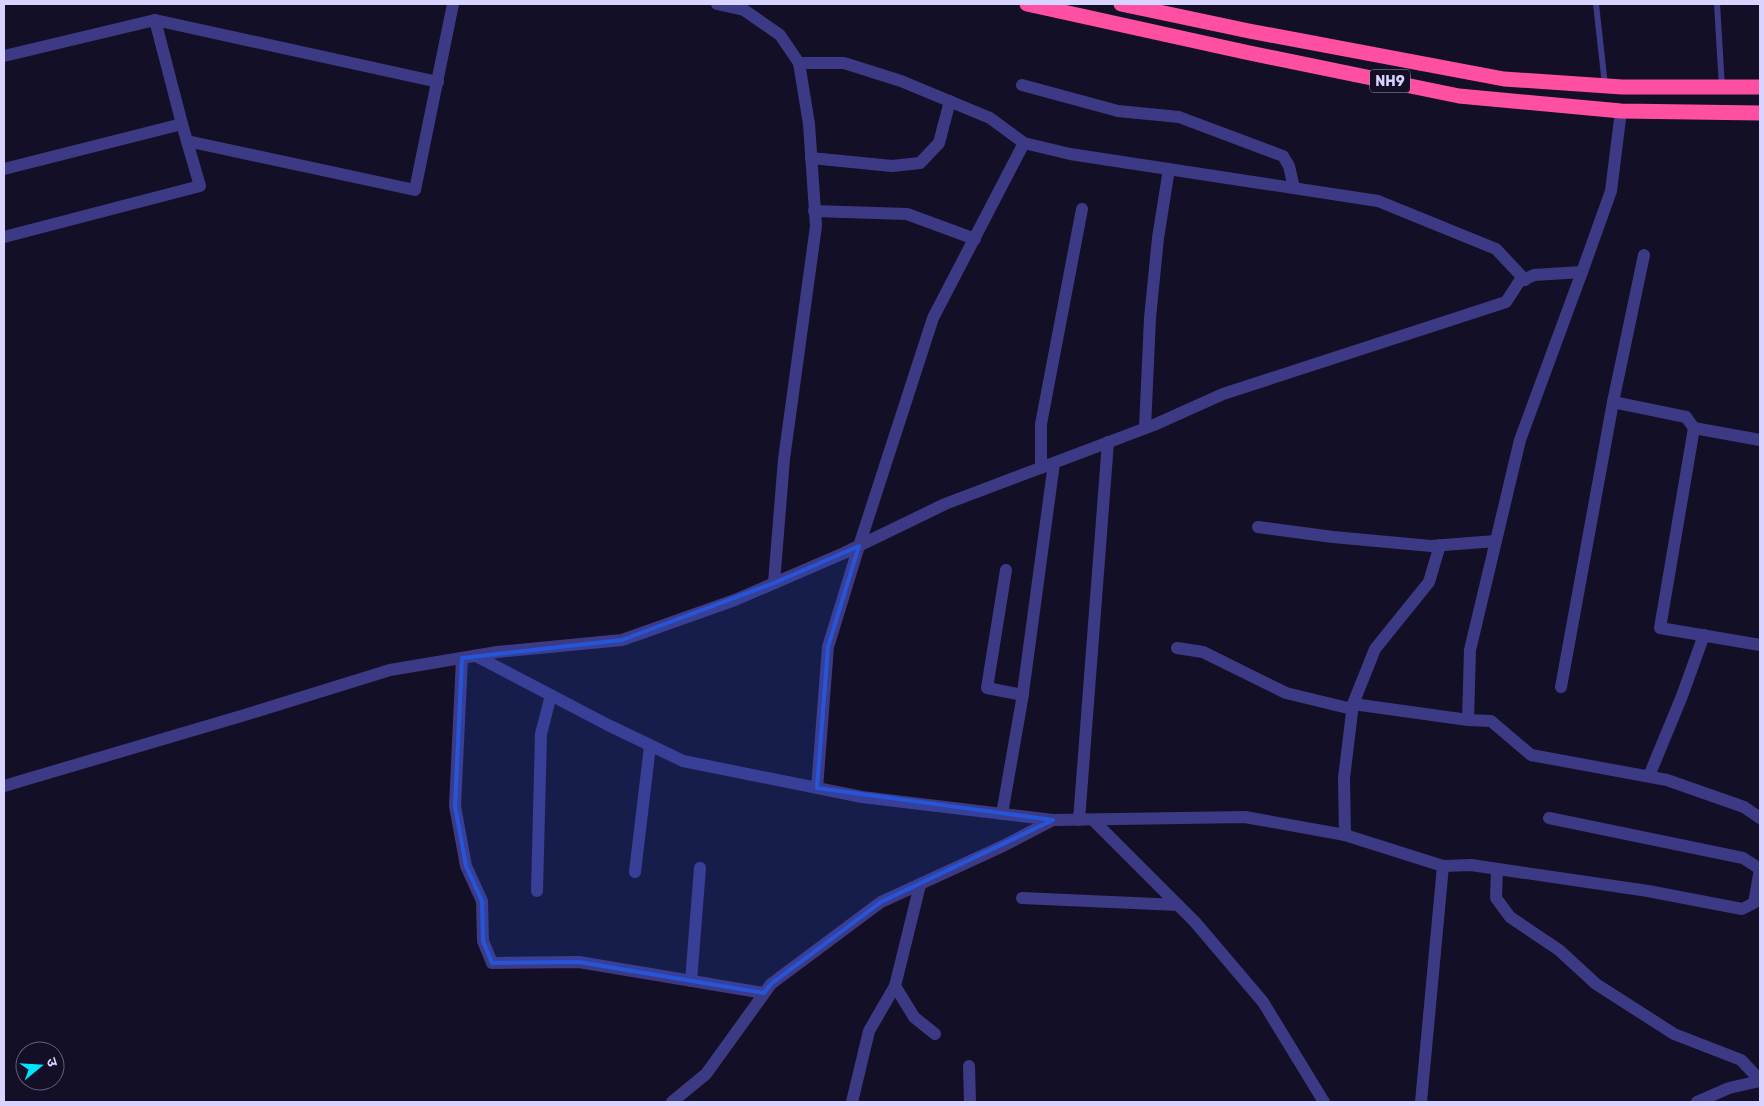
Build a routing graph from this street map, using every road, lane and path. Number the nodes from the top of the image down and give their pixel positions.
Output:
1 (453, 4) edge
2 (717, 4) edge
3 (1027, 4) edge
4 (1121, 4) edge
5 (1596, 4) edge
6 (1717, 4) edge
7 (155, 20) junction
8 (1249, 31) junction
9 (1335, 47) junction
10 (1245, 52) junction
11 (4, 56) edge
12 (799, 63) junction
13 (1332, 69) junction
14 (438, 82) junction
15 (1022, 84) dead end
16 (1606, 86) junction
17 (1622, 87) junction
18 (1722, 87) junction
19 (1760, 87) edge
20 (950, 101) junction
21 (1621, 111) junction
22 (1760, 113) edge
23 (182, 124) junction
24 (187, 141) junction
25 (1024, 143) junction
26 (811, 158) junction
27 (4, 169) edge
28 (1170, 169) junction
29 (1294, 188) junction
30 (1082, 209) dead end
31 (814, 211) junction
32 (4, 237) edge
33 (975, 239) junction
34 (1644, 255) dead end
35 (1582, 272) junction
36 (1525, 280) junction
37 (1613, 402) junction
38 (1145, 428) junction
39 (1694, 428) junction
40 (1760, 440) edge
41 (1108, 442) junction
42 (1054, 463) junction
43 (1041, 468) junction
44 (1258, 527) dead end
45 (1496, 541) junction
46 (1440, 545) junction
47 (859, 546) junction
48 (1006, 570) dead end
49 (774, 583) junction
50 (1704, 635) junction
51 (1760, 645) edge
52 (1177, 648) dead end
53 (476, 656) junction
54 (462, 658) junction
55 (1561, 687) dead end
56 (551, 695) junction
57 (1023, 696) junction
58 (1352, 707) junction
59 (1468, 720) junction
60 (650, 746) junction
61 (1649, 776) junction
62 (4, 786) edge
63 (817, 788) junction
64 (1002, 814) junction
65 (1549, 818) dead end
66 (1760, 818) edge
67 (1053, 820) junction
68 (1079, 820) junction
69 (1093, 820) junction
70 (1345, 835) junction
71 (1443, 866) junction
72 (700, 868) dead end
73 (1497, 869) junction
74 (1760, 869) edge
75 (636, 872) dead end
76 (920, 884) junction
77 (537, 891) dead end
78 (1022, 898) dead end
79 (1178, 905) junction
80 (691, 982) junction
81 (894, 986) junction
82 (764, 993) junction
83 (935, 1034) dead end
84 (969, 1066) dead end
85 (1760, 1081) edge
86 (672, 1102) edge
87 (852, 1102) edge
88 (970, 1102) edge
89 (1324, 1102) edge
90 (1421, 1102) edge
91 (1697, 1102) edge

1 - 14 street
2 - 12 street
3 - 10 highway, NH9
4 - 8 highway, NH9
5 - 16 lane
6 - 18 lane
7 - 11 street
7 - 14 street
7 - 23 street
8 - 9 highway, NH9
8 - 10 highway
9 - 13 highway
9 - 16 highway, NH9
10 - 13 highway, NH9
12 - 20 street
12 - 26 street
13 - 21 highway, NH9
14 - 24 street
15 - 29 street
16 - 17 highway, NH9
17 - 18 highway, NH9
17 - 21 highway
18 - 19 highway, NH9
20 - 25 street
20 - 26 street
21 - 22 highway, NH9
21 - 35 street
23 - 24 street
23 - 27 street
24 - 32 street
25 - 28 street
25 - 33 street
26 - 31 street
28 - 29 street
28 - 38 street
29 - 36 street
30 - 43 street
31 - 33 street
31 - 49 street
33 - 47 street
34 - 37 street
35 - 36 street
35 - 45 street
36 - 38 street
37 - 39 street
37 - 55 street
38 - 41 street
39 - 40 street
39 - 50 street
41 - 42 street
41 - 68 street
42 - 43 street
42 - 57 street
43 - 47 street
44 - 46 street
45 - 46 street
45 - 59 street
46 - 58 street
47 - 49 street
47 - 63 street
48 - 57 street
49 - 53 street
50 - 51 street
50 - 61 street
52 - 58 street
53 - 54 street
53 - 56 street
54 - 62 street
54 - 80 street
56 - 60 street
56 - 77 street
57 - 64 street
58 - 59 street
58 - 70 street
59 - 61 street
60 - 63 street
60 - 75 street
61 - 66 street
63 - 64 street
64 - 67 street
65 - 74 street
67 - 68 street
67 - 76 street
68 - 69 street
69 - 70 street
69 - 79 street
70 - 71 street
71 - 73 street
71 - 90 street
72 - 80 street
73 - 74 street
73 - 85 street
76 - 81 street
76 - 82 street
78 - 79 street
79 - 89 street
80 - 82 street
81 - 83 street
81 - 87 street
82 - 86 street
84 - 88 street
85 - 91 street

